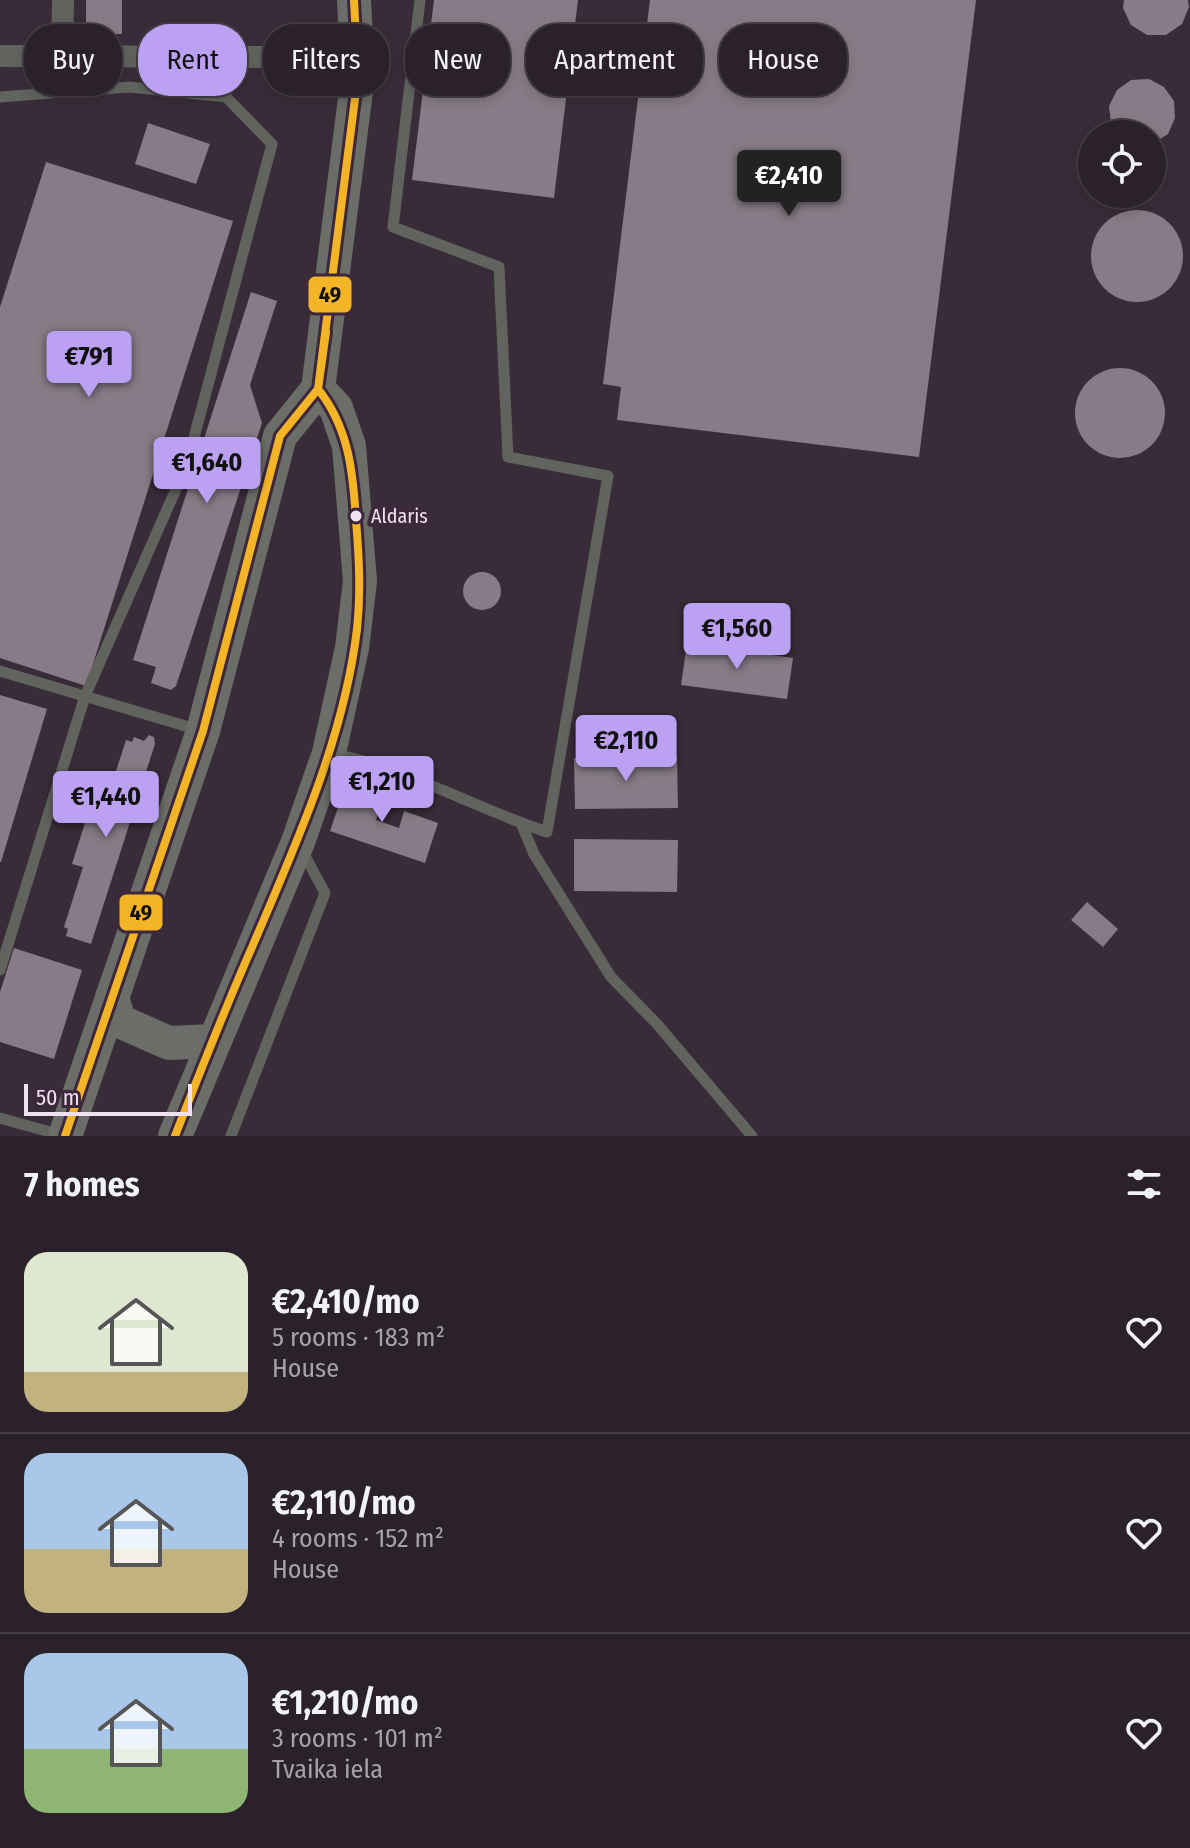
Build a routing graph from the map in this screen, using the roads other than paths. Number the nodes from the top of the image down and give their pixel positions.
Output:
1 (63, 0) edge
2 (354, 0) edge
3 (420, 0) edge
4 (63, 24) edge
5 (355, 24) edge
6 (0, 56) edge
7 (24, 56) edge
8 (122, 56) edge
9 (263, 57) edge
10 (355, 96) edge
11 (0, 97) edge
12 (318, 389) junction
13 (0, 671) edge
14 (85, 696) junction
15 (203, 731) junction
16 (329, 753) junction
17 (521, 823) junction
18 (298, 842) junction
19 (0, 970) edge
20 (112, 997) junction
21 (212, 1041) junction
22 (0, 1118) edge
23 (64, 1136) edge
24 (175, 1136) edge
25 (231, 1136) edge
26 (752, 1136) edge

1 - 4 street
2 - 5 main road
3 - 17 lane
6 - 7 street
8 - 9 street
10 - 12 main road
11 - 14 lane
12 - 15 main road
12 - 16 main road
13 - 14 lane
14 - 15 lane
14 - 19 lane
15 - 20 main road
16 - 17 lane
16 - 18 main road
17 - 26 lane
18 - 21 main road
18 - 25 lane
20 - 21 main road
20 - 23 main road
21 - 24 main road
22 - 23 lane

